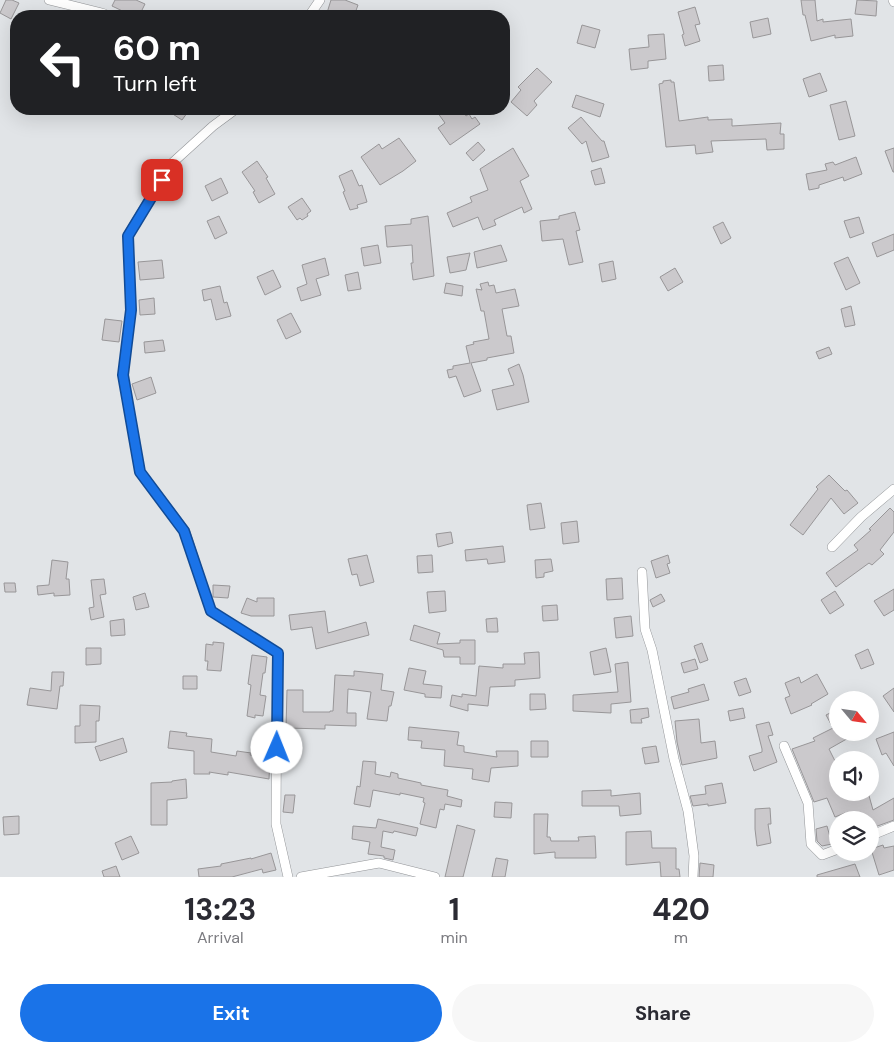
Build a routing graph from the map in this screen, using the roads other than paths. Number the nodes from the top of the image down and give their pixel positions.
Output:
1 (50, 0) edge
2 (90, 10) edge
3 (228, 115) edge
4 (894, 490) edge
5 (832, 547) dead end
6 (642, 572) dead end
7 (784, 746) dead end
8 (894, 826) edge
9 (879, 832) edge
10 (829, 852) edge
11 (288, 877) edge
12 (301, 877) edge
13 (435, 877) edge
14 (693, 877) edge

1 - 2 street
3 - 11 street
4 - 5 street
6 - 14 street
7 - 10 street
8 - 9 street
12 - 13 street

